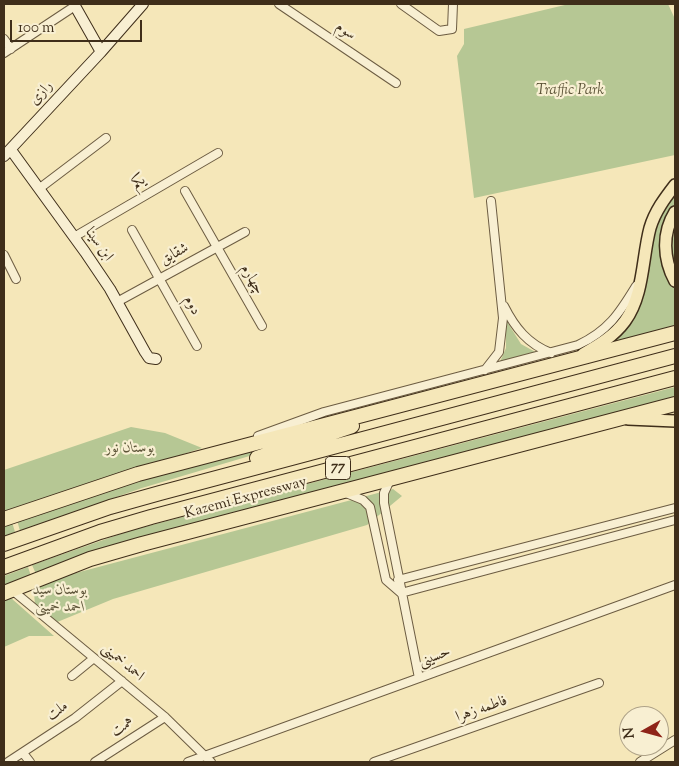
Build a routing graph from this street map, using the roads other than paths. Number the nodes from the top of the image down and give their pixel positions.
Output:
1 (144, 4) edge
2 (279, 4) edge
3 (401, 4) edge
4 (453, 4) edge
5 (75, 5) edge
6 (4, 39) edge
7 (7, 51) edge
8 (101, 52) junction
9 (396, 83) dead end
10 (106, 138) dead end
11 (7, 153) edge
12 (218, 153) dead end
13 (675, 185) edge
14 (40, 188) junction
15 (185, 191) dead end
16 (490, 201) dead end
17 (675, 212) edge
18 (132, 230) dead end
19 (245, 232) dead end
20 (74, 237) junction
21 (217, 249) junction
22 (4, 255) edge
23 (16, 278) dead end
24 (161, 278) junction
25 (640, 280) junction
26 (675, 280) edge
27 (117, 302) junction
28 (503, 304) junction
29 (262, 326) dead end
30 (675, 333) edge
31 (197, 346) dead end
32 (552, 353) junction
33 (675, 356) edge
34 (156, 359) dead end
35 (574, 360) junction
36 (484, 370) junction
37 (675, 378) edge
38 (675, 404) edge
39 (402, 406) junction
40 (616, 419) junction
41 (675, 421) edge
42 (204, 456) junction
43 (392, 478) junction
44 (213, 479) junction
45 (340, 492) junction
46 (675, 508) edge
47 (4, 519) edge
48 (675, 520) edge
49 (4, 544) edge
50 (4, 567) edge
51 (398, 580) junction
52 (675, 585) edge
53 (8, 591) edge
54 (401, 593) junction
55 (94, 658) junction
56 (72, 676) dead end
57 (419, 678) junction
58 (122, 681) junction
59 (599, 683) dead end
60 (165, 717) junction
61 (675, 740) edge
62 (23, 753) junction
63 (204, 756) junction
64 (393, 759) edge
65 (8, 762) edge
66 (30, 762) edge
67 (95, 762) edge
68 (188, 762) edge
69 (210, 762) edge
70 (374, 762) edge
71 (640, 762) edge

1 - 8 street, رازی
2 - 9 street, سوم
3 - 4 street
5 - 7 street
5 - 8 street
6 - 7 street
8 - 11 street, رازی
10 - 14 street
11 - 14 street, ابن سینا
12 - 20 street, یکم
13 - 25 main road
14 - 20 street, ابن سینا
15 - 21 street
16 - 28 street
17 - 26 main road
18 - 24 street
19 - 21 street, شقایق
20 - 27 street, ابن سینا
21 - 24 street, شقایق
21 - 29 street, چهارم
22 - 23 street
24 - 27 street, شقایق
24 - 31 street, دوم
25 - 32 street
25 - 35 main road
27 - 34 street, ابن سینا
28 - 32 street
28 - 36 street
30 - 35 highway
32 - 36 street
33 - 44 highway, Kazemi Expressway / 77
35 - 39 highway
36 - 42 street
37 - 50 highway, Kazemi Expressway / 77
38 - 40 highway, Kazemi Expressway
39 - 42 highway
39 - 44 highway
40 - 41 main road
40 - 43 highway, Kazemi Expressway
42 - 47 highway
43 - 45 highway, Kazemi Expressway
43 - 51 street
44 - 49 highway, Kazemi Expressway / 77
45 - 53 highway, Kazemi Expressway
45 - 54 street
46 - 51 street
48 - 54 street
51 - 54 street
52 - 57 street, حسینی
53 - 55 street, احمد خمینی
54 - 57 street
55 - 56 street
55 - 58 street, احمد خمینی
57 - 63 street, حسینی
58 - 60 street, احمد خمینی
58 - 62 street, ملت
59 - 64 street, فاطمه زهرا
60 - 63 street, احمد خمینی
60 - 67 street, همت
61 - 71 street
62 - 65 street, ملت
62 - 66 street
63 - 68 street, حسینی
63 - 69 street, احمد خمینی
64 - 70 street, فاطمه زهرا

